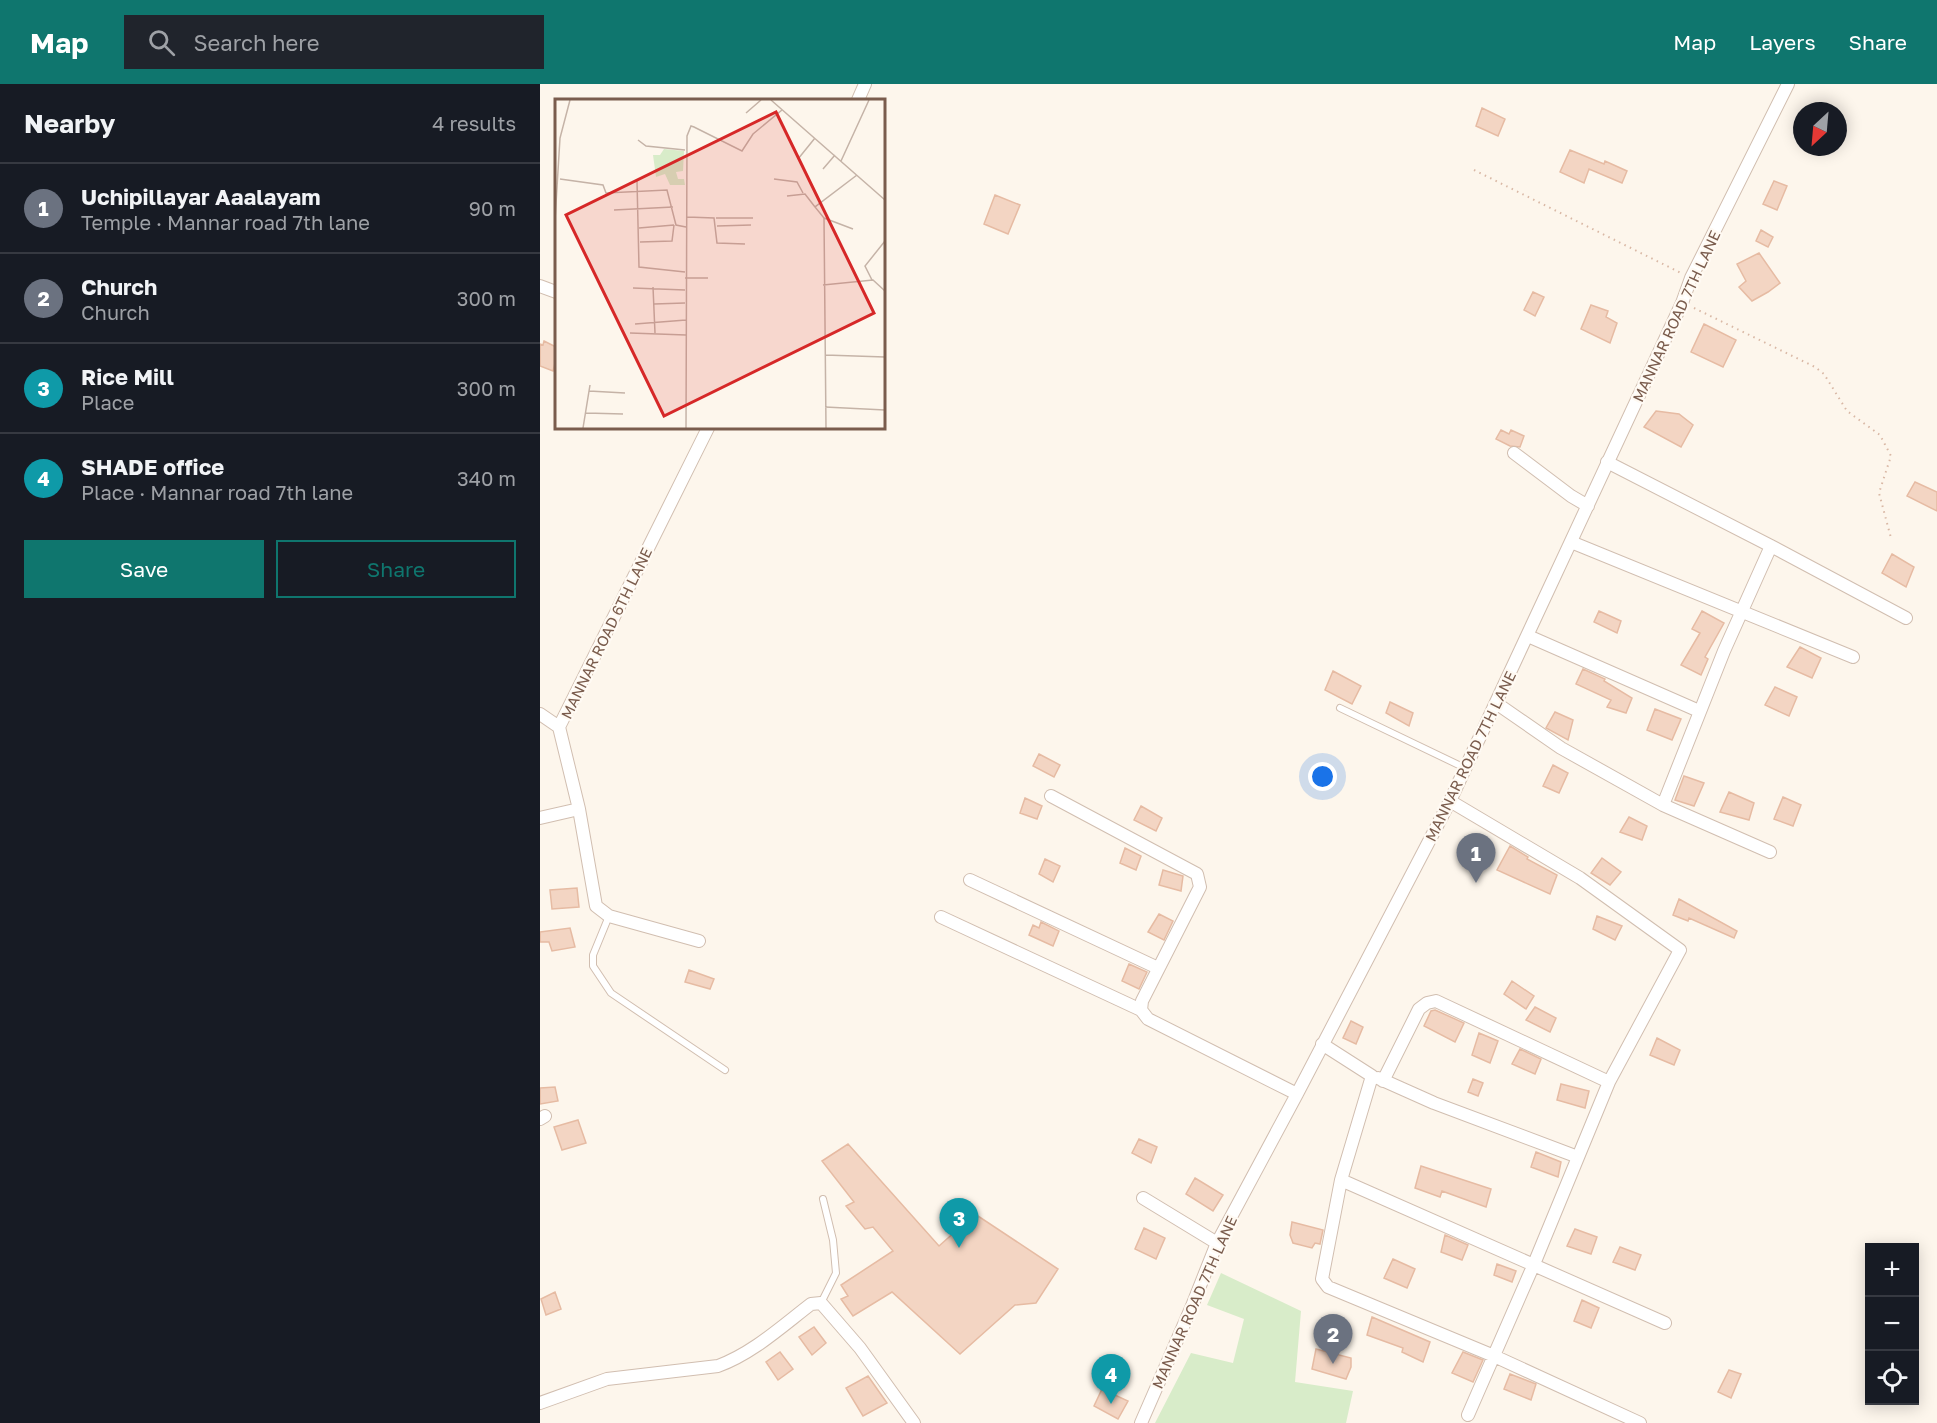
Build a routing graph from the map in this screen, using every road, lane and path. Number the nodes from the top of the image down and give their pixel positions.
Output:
1 (865, 84) edge
2 (1788, 84) edge
3 (858, 99) edge
4 (1474, 170) dead end
5 (1691, 278) junction
6 (540, 286) edge
7 (555, 292) edge
8 (1682, 303) junction
9 (708, 429) edge
10 (1514, 453) dead end
11 (1608, 462) junction
12 (1588, 506) junction
13 (1891, 538) dead end
14 (1571, 542) junction
15 (1771, 546) junction
16 (1740, 612) junction
17 (1906, 618) dead end
18 (1528, 636) junction
19 (1853, 657) dead end
20 (1496, 703) junction
21 (1340, 708) dead end
22 (1700, 711) junction
23 (540, 714) edge
24 (559, 727) junction
25 (1465, 769) junction
26 (1051, 796) dead end
27 (1450, 801) junction
28 (1663, 805) junction
29 (579, 809) junction
30 (540, 818) edge
31 (1770, 852) dead end
32 (970, 880) dead end
33 (609, 916) junction
34 (941, 917) dead end
35 (699, 941) dead end
36 (1158, 968) junction
37 (1141, 1010) junction
38 (1322, 1044) junction
39 (725, 1070) dead end
40 (1378, 1078) junction
41 (1609, 1082) junction
42 (1297, 1095) junction
43 (1578, 1157) junction
44 (1341, 1180) junction
45 (1143, 1198) dead end
46 (823, 1199) dead end
47 (1217, 1243) junction
48 (1534, 1264) junction
49 (821, 1303) junction
50 (1665, 1323) dead end
51 (1494, 1356) junction
52 (540, 1403) edge
53 (1468, 1415) dead end
54 (914, 1423) edge
55 (1141, 1423) edge
56 (1640, 1423) edge

1 - 3 street
2 - 5 street, MANNAR ROAD 7TH LANE
4 - 5 path
5 - 8 street, MANNAR ROAD 7TH LANE
6 - 7 street
8 - 11 street, MANNAR ROAD 7TH LANE
8 - 13 path
9 - 24 street, MANNAR ROAD 6TH LANE
10 - 12 street
11 - 12 street, MANNAR ROAD 7TH LANE
11 - 15 street
12 - 14 street, MANNAR ROAD 7TH LANE
14 - 16 street
14 - 18 street, MANNAR ROAD 7TH LANE
15 - 16 street
15 - 17 street
16 - 19 street
16 - 22 street
18 - 20 street, MANNAR ROAD 7TH LANE
18 - 22 street
20 - 25 street, MANNAR ROAD 7TH LANE
20 - 28 street
21 - 25 lane
22 - 28 street
23 - 24 street
24 - 29 street, MANNAR ROAD 6TH LANE
25 - 27 street, MANNAR ROAD 7TH LANE
26 - 36 street
27 - 38 street, MANNAR ROAD 7TH LANE
27 - 41 street
28 - 31 street
29 - 30 street
29 - 33 street, MANNAR ROAD 6TH LANE
32 - 36 street
33 - 35 street
33 - 39 lane
34 - 37 street
36 - 37 street
37 - 42 street
38 - 40 street
38 - 42 street, MANNAR ROAD 7TH LANE
40 - 41 street
40 - 43 street
40 - 44 street
41 - 43 street
42 - 47 street, MANNAR ROAD 7TH LANE
43 - 48 street
44 - 48 street
44 - 51 street
45 - 47 street
46 - 49 lane
47 - 55 street, MANNAR ROAD 7TH LANE
48 - 50 street
48 - 51 street
49 - 52 street
49 - 54 street
51 - 53 street
51 - 56 street

